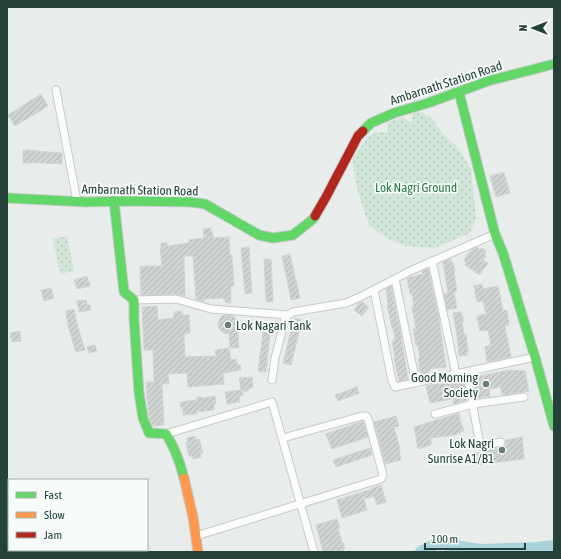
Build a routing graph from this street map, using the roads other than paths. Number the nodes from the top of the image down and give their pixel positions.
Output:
1 (554, 64) edge
2 (56, 90) dead end
3 (459, 92) junction
4 (7, 198) edge
5 (114, 201) junction
6 (77, 202) junction
7 (496, 234) junction
8 (432, 261) junction
9 (395, 279) junction
10 (374, 290) junction
11 (134, 300) junction
12 (288, 315) junction
13 (536, 357) junction
14 (467, 372) junction
15 (456, 374) junction
16 (272, 380) dead end
17 (416, 382) junction
18 (524, 397) dead end
19 (473, 404) junction
20 (435, 414) dead end
21 (554, 426) edge
22 (166, 434) junction
23 (283, 438) junction
24 (501, 442) dead end
25 (300, 504) junction
26 (196, 536) junction
27 (198, 552) edge
28 (314, 552) edge

1 - 3 street, Ambarnath Station Road
2 - 6 street
3 - 5 street, Ambarnath Station Road
3 - 7 street
4 - 6 street, Ambarnath Station Road
5 - 6 street, Ambarnath Station Road
5 - 11 street
7 - 8 street
7 - 13 street
8 - 9 street
8 - 15 street
9 - 10 street
9 - 17 street
10 - 12 street
10 - 17 street
11 - 12 street
11 - 22 street
12 - 16 street
13 - 14 street
13 - 21 street
14 - 15 street
14 - 19 street
15 - 17 street
18 - 19 street
19 - 20 street
19 - 24 street
22 - 23 street
22 - 26 street
23 - 25 street
23 - 25 street
25 - 26 street
25 - 28 street
26 - 27 street

